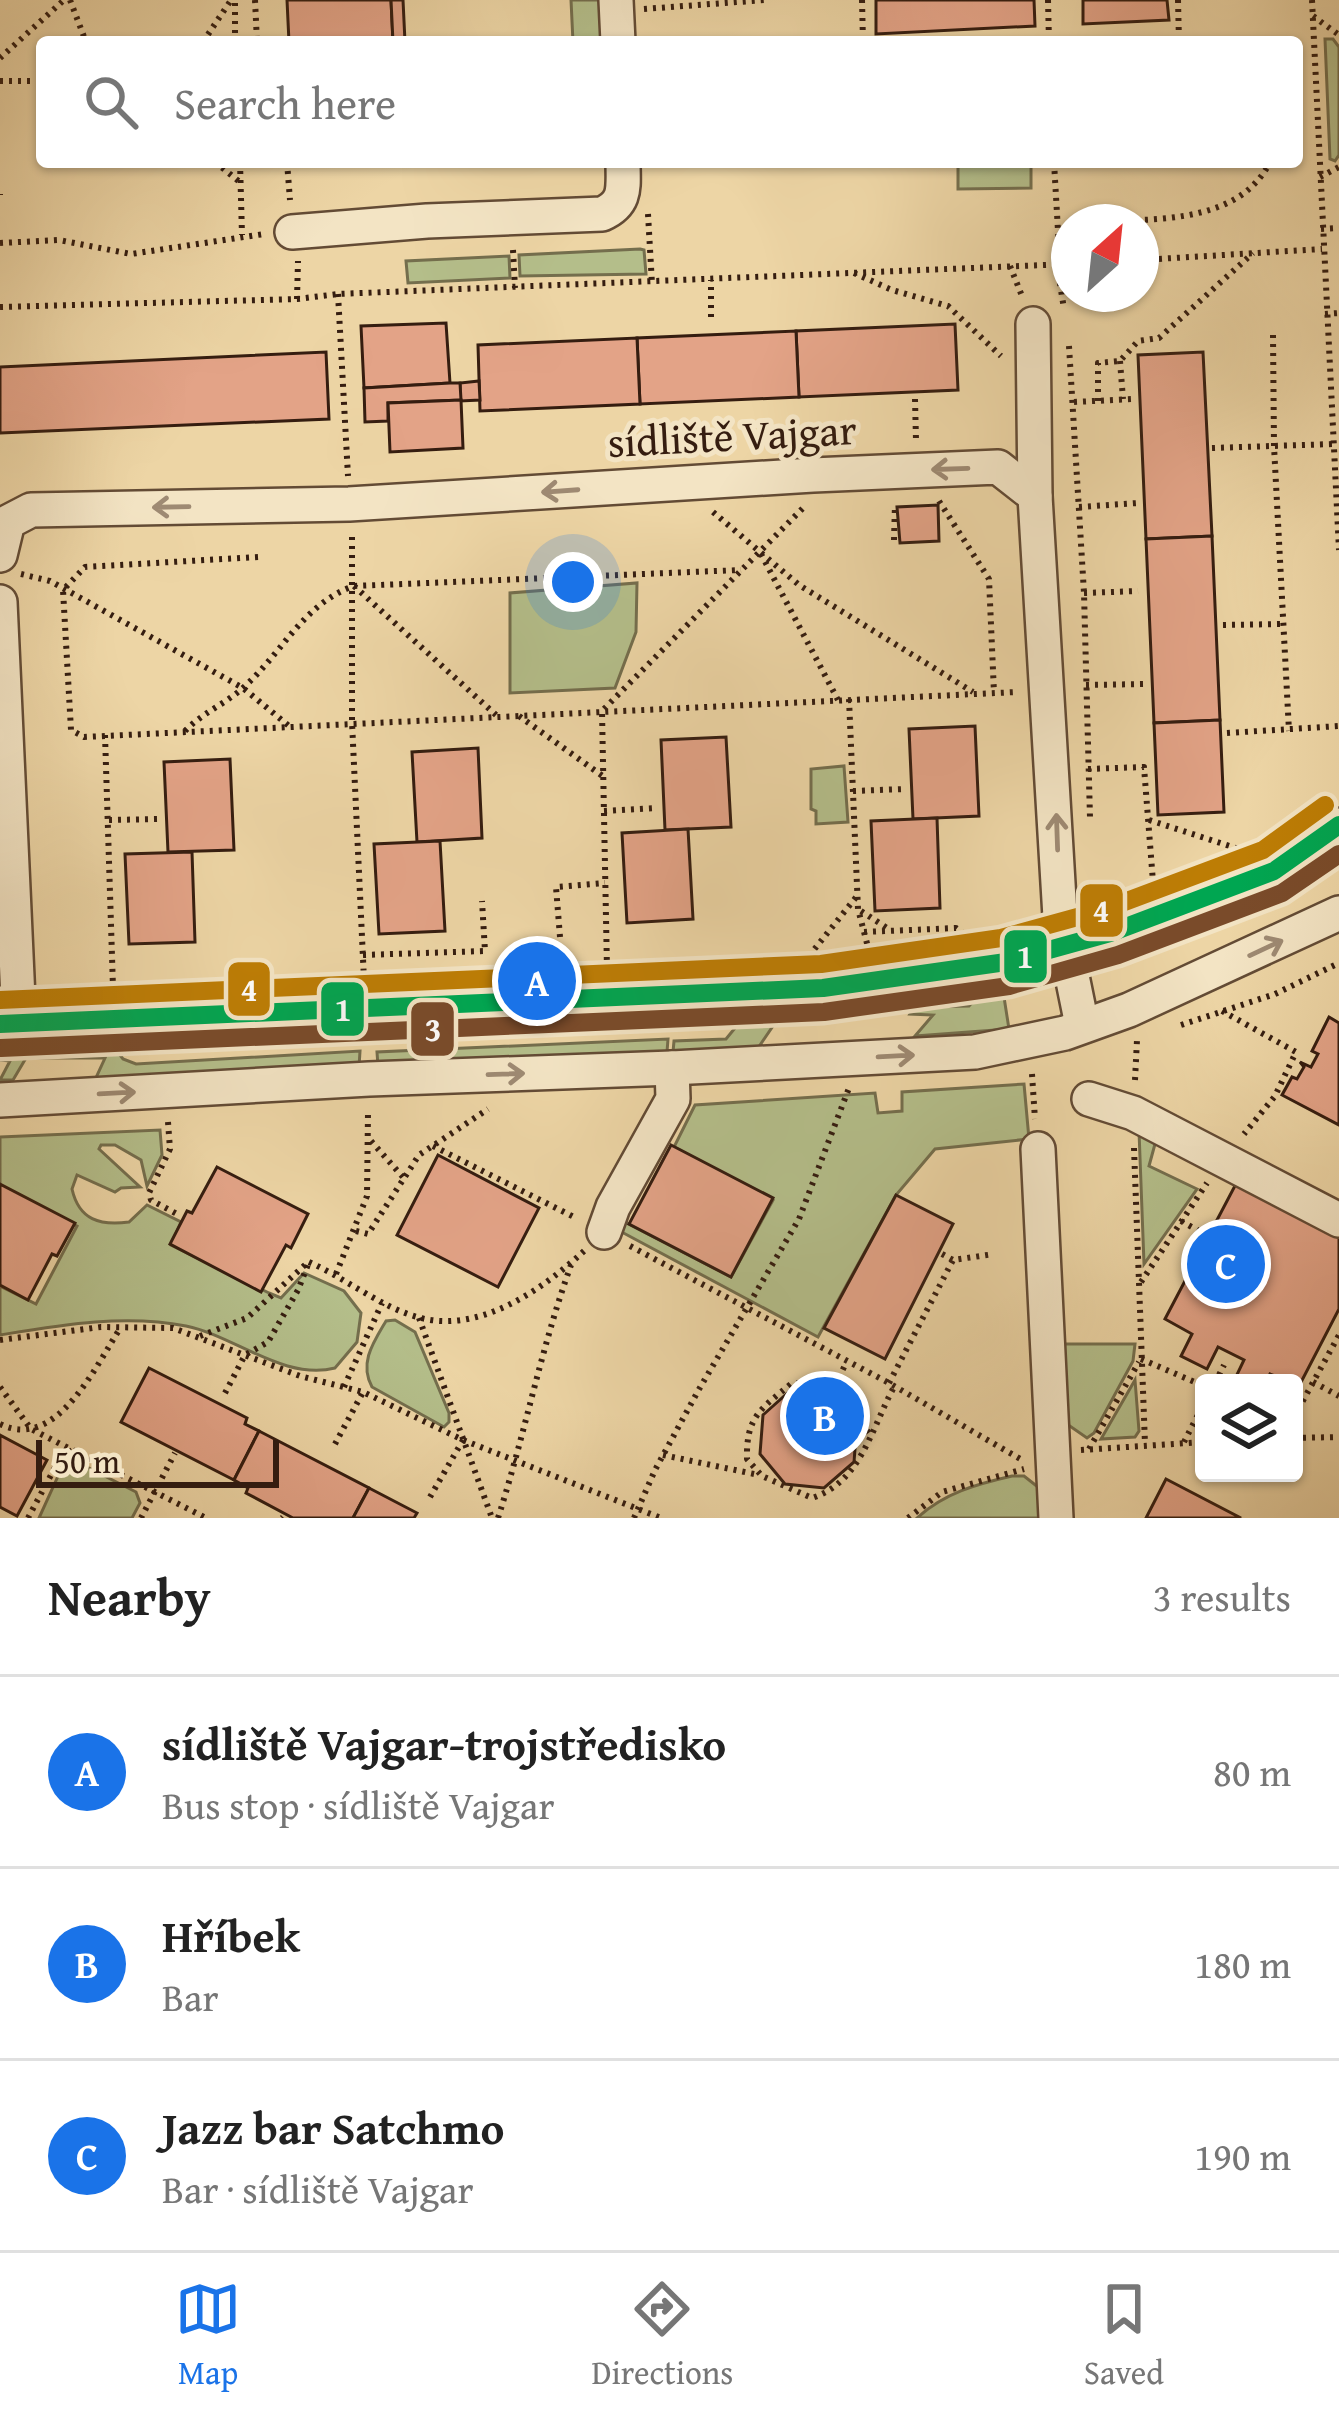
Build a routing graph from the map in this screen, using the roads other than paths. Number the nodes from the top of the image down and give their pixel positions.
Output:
1 (628, 5) edge
2 (620, 36) edge
3 (623, 168) edge
4 (292, 232) dead end
5 (1033, 324) dead end
6 (1035, 496) junction
7 (4, 577) edge
8 (1339, 825) edge
9 (1339, 913) edge
10 (1064, 949) junction
11 (7, 1024) edge
12 (1082, 1025) junction
13 (672, 1068) junction
14 (1090, 1099) dead end
15 (0, 1100) edge
16 (1038, 1149) road end
17 (1339, 1220) edge
18 (604, 1232) road end
19 (1055, 1518) edge

1 - 2 street
3 - 4 street
5 - 6 street
6 -> 7 street, sídliště Vajgar
10 -> 6 street
7 - 11 street
8 - 10 street
12 -> 9 street
10 - 11 street
10 - 12 street
13 -> 12 street
15 -> 13 street
13 - 18 street
14 - 17 street
16 - 19 street

